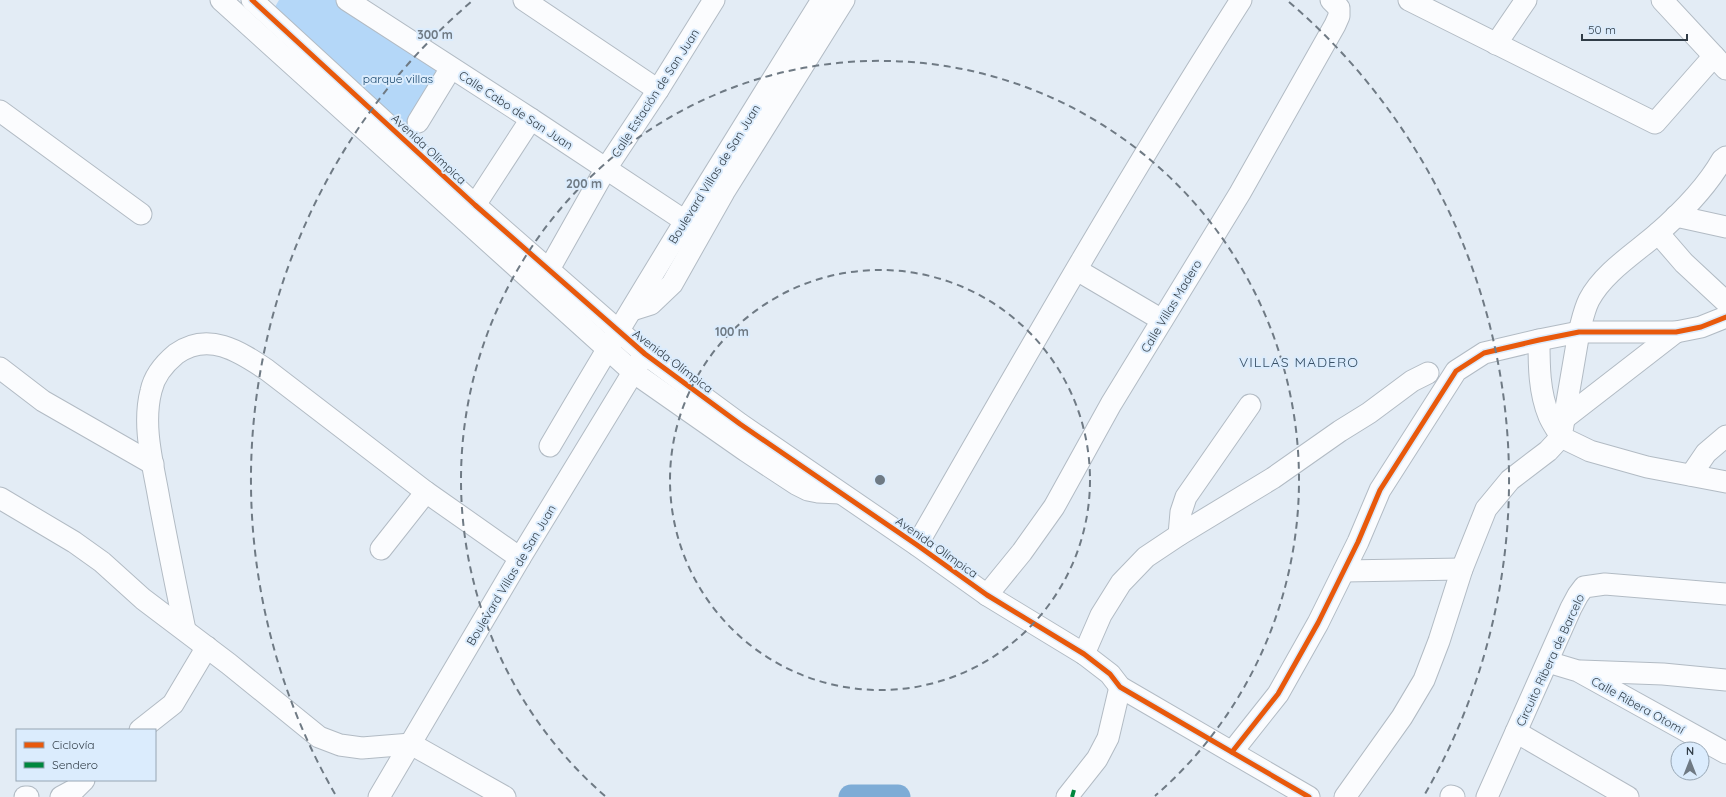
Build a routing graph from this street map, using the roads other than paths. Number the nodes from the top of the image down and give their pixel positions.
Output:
1 (221, 0) edge
2 (347, 0) edge
3 (524, 0) edge
4 (822, 0) edge
5 (844, 0) edge
6 (1241, 0) edge
7 (1526, 0) edge
8 (1662, 0) edge
9 (1413, 1) edge
10 (257, 2) edge
11 (706, 3) edge
12 (1335, 4) edge
13 (246, 23) junction
14 (1496, 44) junction
15 (1720, 62) edge
16 (451, 68) junction
17 (658, 90) junction
18 (0, 111) edge
19 (531, 120) junction
20 (418, 122) dead end
21 (1726, 157) edge
22 (605, 170) junction
23 (475, 205) junction
24 (141, 214) dead end
25 (1676, 216) junction
26 (685, 221) junction
27 (1726, 227) edge
28 (1658, 233) junction
29 (1077, 270) junction
30 (548, 271) junction
31 (1726, 302) edge
32 (632, 310) junction
33 (1726, 317) edge
34 (1162, 320) junction
35 (1579, 332) junction
36 (1676, 332) junction
37 (613, 340) junction
38 (1539, 340) junction
39 (645, 354) junction
40 (0, 368) edge
41 (634, 372) junction
42 (1428, 373) dead end
43 (1250, 405) dead end
44 (1563, 428) junction
45 (1726, 436) edge
46 (550, 446) dead end
47 (153, 464) junction
48 (1691, 475) junction
49 (1726, 482) edge
50 (426, 492) junction
51 (840, 493) junction
52 (0, 498) edge
53 (1179, 535) junction
54 (917, 545) junction
55 (380, 549) dead end
56 (520, 558) junction
57 (1462, 569) junction
58 (1344, 571) junction
59 (1726, 594) edge
60 (987, 595) junction
61 (185, 630) junction
62 (207, 647) junction
63 (1084, 654) junction
64 (1548, 662) junction
65 (1578, 671) junction
66 (1726, 680) edge
67 (1120, 687) junction
68 (141, 729) edge
69 (1516, 732) junction
70 (411, 744) junction
71 (1232, 752) junction
72 (1726, 753) edge
73 (83, 781) edge
74 (1071, 795) edge
75 (61, 797) edge
76 (379, 797) edge
77 (505, 797) edge
78 (1309, 797) edge
79 (1345, 797) edge
80 (1487, 797) edge
81 (1628, 797) edge

1 - 13 street, Avenida Olímpica
2 - 16 street, Calle Cabo de San Juan
3 - 17 street
4 - 26 street, Boulevard Villas de San Juan
5 - 32 street
6 - 29 street
7 - 14 street
8 - 15 street
9 - 14 street
10 - 13 street
10 - 23 street, Avenida Olímpica
11 - 17 street, Calle Estación de San Juan
12 - 34 street, Calle Villas Madero
13 - 37 street, Avenida Olímpica
14 - 15 street
16 - 19 street, Calle Cabo de San Juan
16 - 20 street
17 - 22 street, Calle Estación de San Juan
18 - 24 street
19 - 22 street, Calle Cabo de San Juan
19 - 23 street
21 - 25 street
22 - 26 street, Calle Cabo de San Juan
22 - 30 street, Calle Estación de San Juan
23 - 30 street, Avenida Olímpica
25 - 27 street
25 - 28 street
26 - 32 street, Boulevard Villas de San Juan
28 - 31 street
28 - 35 street
29 - 34 street
29 - 54 street
30 - 37 street, Avenida Olímpica
32 - 37 street, Boulevard Villas de San Juan
33 - 36 street
34 - 60 street, Calle Villas Madero
35 - 36 street
35 - 38 street
35 - 44 street
36 - 44 street
37 - 39 street, Avenida Olímpica
37 - 41 street, Avenida Olímpica
37 - 46 street, Boulevard Villas de San Juan
38 - 44 street
38 - 58 street
39 - 41 street, Boulevard Villas de San Juan
39 - 51 street, Avenida Olímpica
40 - 47 street
41 - 51 street, Avenida Olímpica
41 - 56 street, Boulevard Villas de San Juan
42 - 53 street
43 - 53 street
44 - 48 street
44 - 57 street
45 - 48 street
47 - 50 street
47 - 61 street
48 - 49 street
50 - 55 street
50 - 56 street
51 - 54 street, Avenida Olímpica
52 - 61 street
53 - 63 street
54 - 60 street, Avenida Olímpica
56 - 70 street, Boulevard Villas de San Juan
57 - 58 street
57 - 79 street
58 - 71 street
59 - 64 street, Circuito Ribera de Barcelo
60 - 63 street, Avenida Olímpica
61 - 62 street
62 - 68 street
62 - 70 street
63 - 67 street, Avenida Olímpica
64 - 65 street, Calle Ribera Otomí
64 - 69 street, Circuito Ribera de Barcelo
65 - 66 street
65 - 72 street, Calle Ribera Otomí
67 - 71 street, Avenida Olímpica
67 - 74 street
69 - 80 street, Circuito Ribera de Barcelo
69 - 81 street
70 - 76 street, Boulevard Villas de San Juan
70 - 77 street
71 - 78 street, Avenida Olímpica
73 - 75 street

